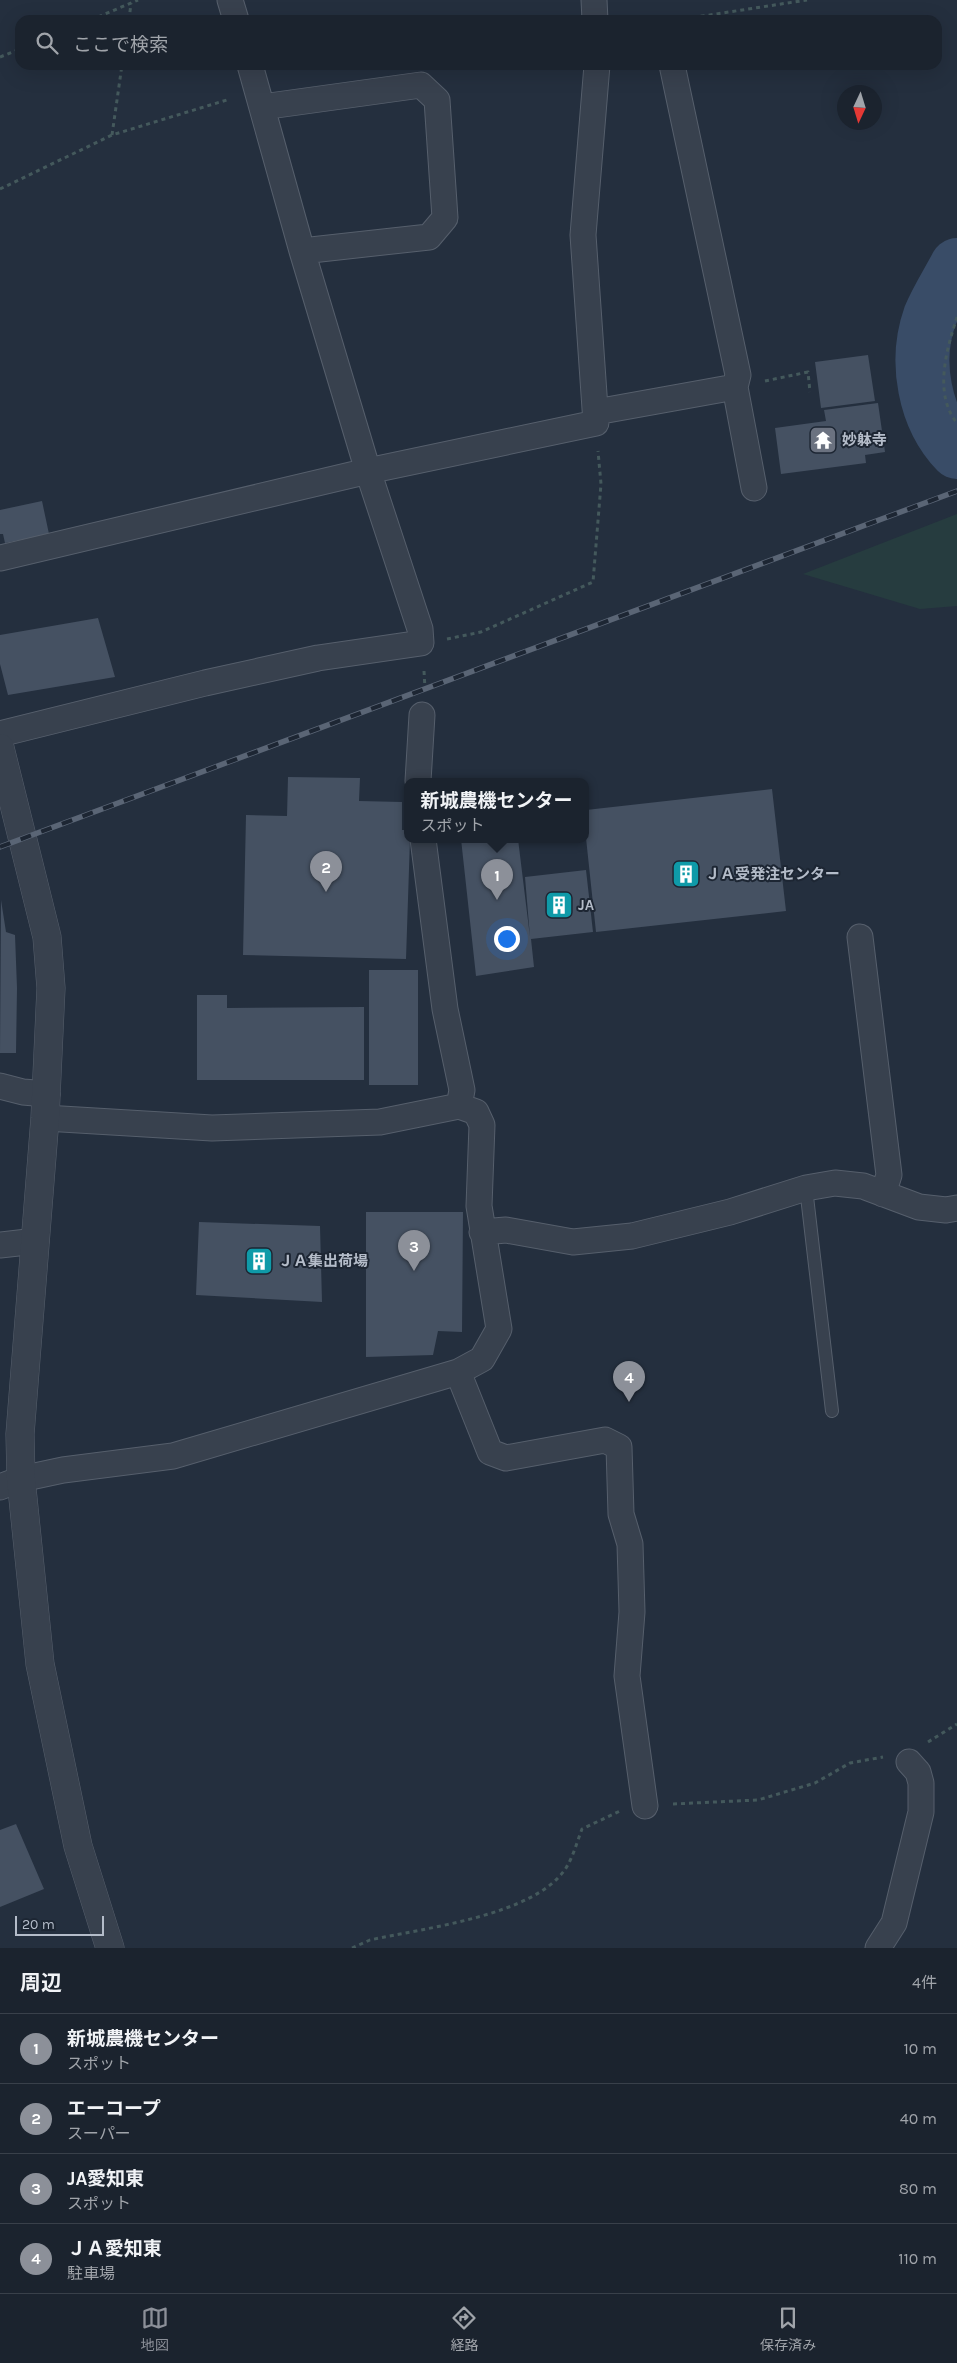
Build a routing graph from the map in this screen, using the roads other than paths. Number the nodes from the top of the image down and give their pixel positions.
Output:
1 (230, 0) edge
2 (594, 0) edge
3 (234, 15) edge
4 (595, 15) edge
5 (251, 70) edge
6 (597, 70) edge
7 (673, 70) edge
8 (260, 99) junction
9 (302, 251) junction
10 (735, 387) junction
11 (596, 417) junction
12 (368, 471) junction
13 (754, 488) dead end
14 (0, 558) edge
15 (422, 715) road end
16 (0, 734) edge
17 (0, 748) edge
18 (418, 778) edge
19 (424, 843) edge
20 (860, 937) dead end
21 (0, 1086) edge
22 (46, 1106) junction
23 (459, 1106) junction
24 (806, 1188) junction
25 (884, 1194) junction
26 (957, 1208) edge
27 (482, 1232) junction
28 (36, 1241) junction
29 (0, 1245) edge
30 (458, 1372) junction
31 (832, 1411) dead end
32 (10, 1483) edge
33 (909, 1762) dead end
34 (645, 1806) dead end
35 (110, 1948) edge
36 (878, 1948) edge

1 - 3 street
2 - 4 street
5 - 8 street
6 - 11 street
7 - 10 street
8 - 9 street
8 - 9 street
9 - 12 street
10 - 11 street
10 - 13 street
11 - 12 street
12 - 14 street
12 - 16 street
15 - 18 street
17 - 22 street
19 - 23 street
20 - 25 street
21 - 22 street
22 - 23 street
22 - 28 street
23 - 27 street
24 - 25 street
24 - 27 street
24 - 31 lane
25 - 26 street
27 - 30 street
28 - 29 street
28 - 32 street
30 - 32 street
30 - 34 street
32 - 35 street
33 - 36 street

